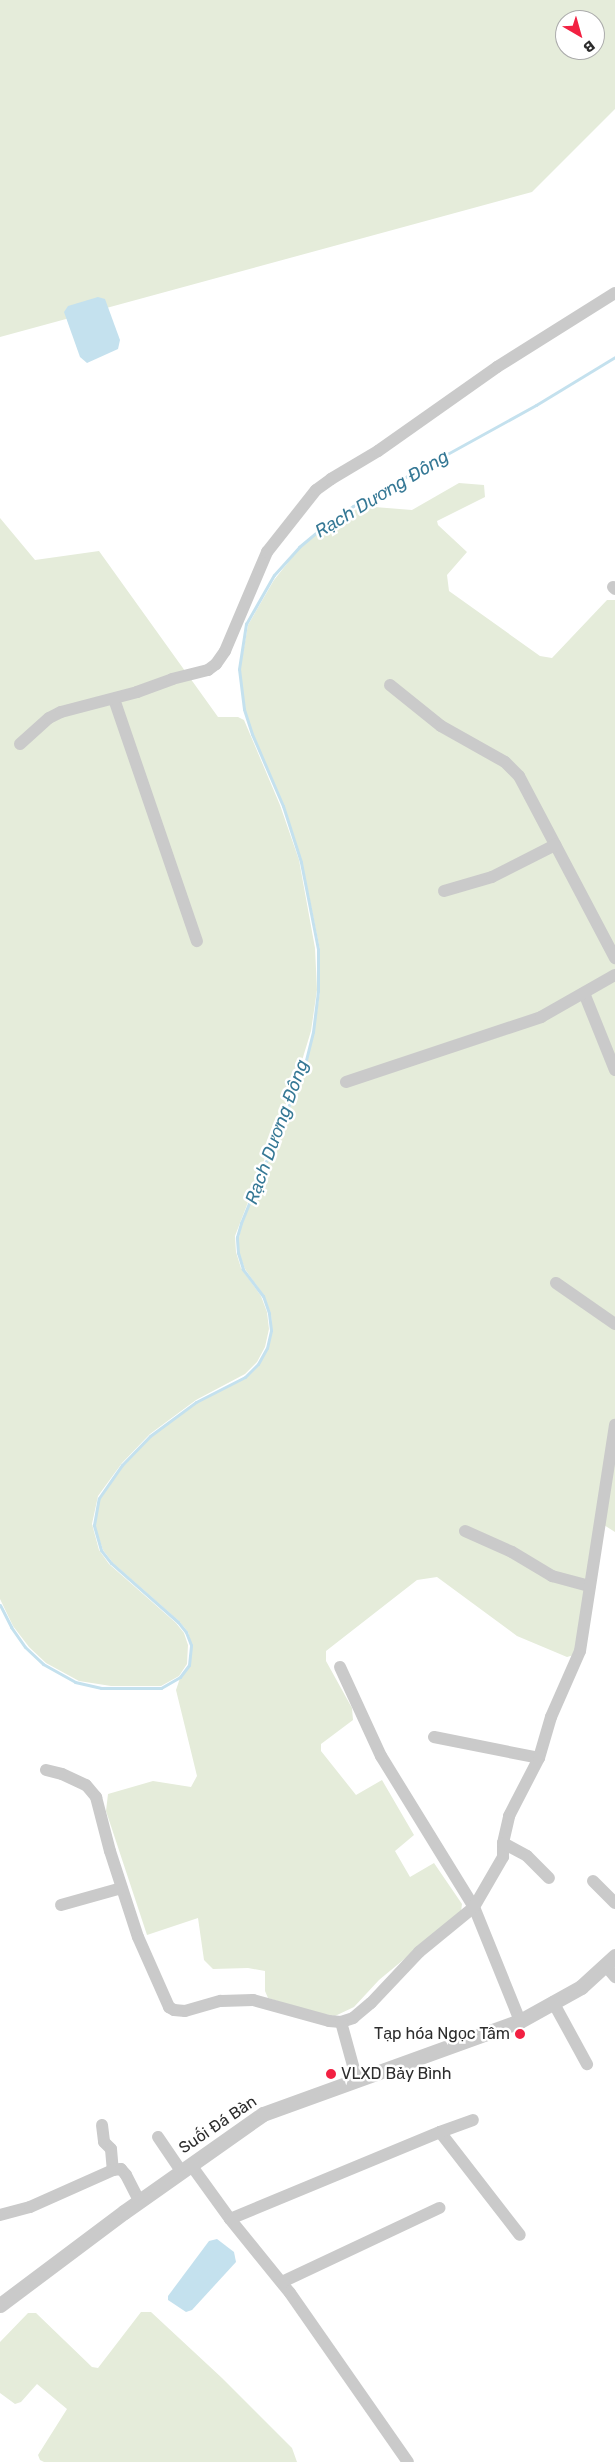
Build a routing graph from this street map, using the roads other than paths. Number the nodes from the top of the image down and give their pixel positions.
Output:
1 (615, 294) edge
2 (390, 685) dead end
3 (114, 699) junction
4 (20, 744) dead end
5 (555, 845) junction
6 (444, 891) dead end
7 (197, 940) dead end
8 (615, 958) edge
9 (615, 976) edge
10 (584, 993) junction
11 (615, 1070) edge
12 (346, 1082) dead end
13 (556, 1283) dead end
14 (615, 1324) edge
15 (615, 1425) edge
16 (464, 1531) dead end
17 (590, 1586) junction
18 (340, 1667) dead end
19 (434, 1737) dead end
20 (539, 1758) junction
21 (46, 1770) dead end
22 (503, 1843) junction
23 (549, 1878) dead end
24 (593, 1881) dead end
25 (122, 1888) junction
26 (615, 1903) edge
27 (61, 1905) dead end
28 (474, 1907) junction
29 (610, 1960) edge
30 (615, 1977) edge
31 (554, 2002) junction
32 (520, 2021) junction
33 (341, 2022) junction
34 (587, 2064) dead end
35 (357, 2080) junction
36 (473, 2120) dead end
37 (102, 2124) dead end
38 (440, 2132) junction
39 (158, 2138) dead end
40 (186, 2168) junction
41 (113, 2170) junction
42 (139, 2201) junction
43 (439, 2208) dead end
44 (0, 2215) edge
45 (230, 2219) junction
46 (520, 2236) dead end
47 (282, 2282) junction
48 (0, 2305) edge
49 (408, 2462) edge

1 - 3 street
2 - 5 street
3 - 4 street
3 - 7 street
5 - 6 street
5 - 8 street
9 - 10 street
10 - 11 street
10 - 12 street
13 - 14 street
15 - 17 street
16 - 17 street
17 - 20 street
18 - 28 street
19 - 20 street
20 - 22 street
21 - 25 street
22 - 23 street
22 - 28 street
24 - 26 street
25 - 27 street
25 - 33 street
28 - 32 street
28 - 33 street
29 - 30 street
29 - 31 street, Suối Đá Bàn
31 - 32 street, Suối Đá Bàn
31 - 34 street
32 - 35 street, Suối Đá Bàn
33 - 35 street
35 - 40 street, Suối Đá Bàn
36 - 38 street
37 - 41 street
38 - 45 street
38 - 46 street
39 - 40 street
40 - 42 street, Suối Đá Bàn
40 - 45 street
41 - 42 street
41 - 44 street
42 - 48 street, Suối Đá Bàn
43 - 47 street
45 - 47 street
47 - 49 street

